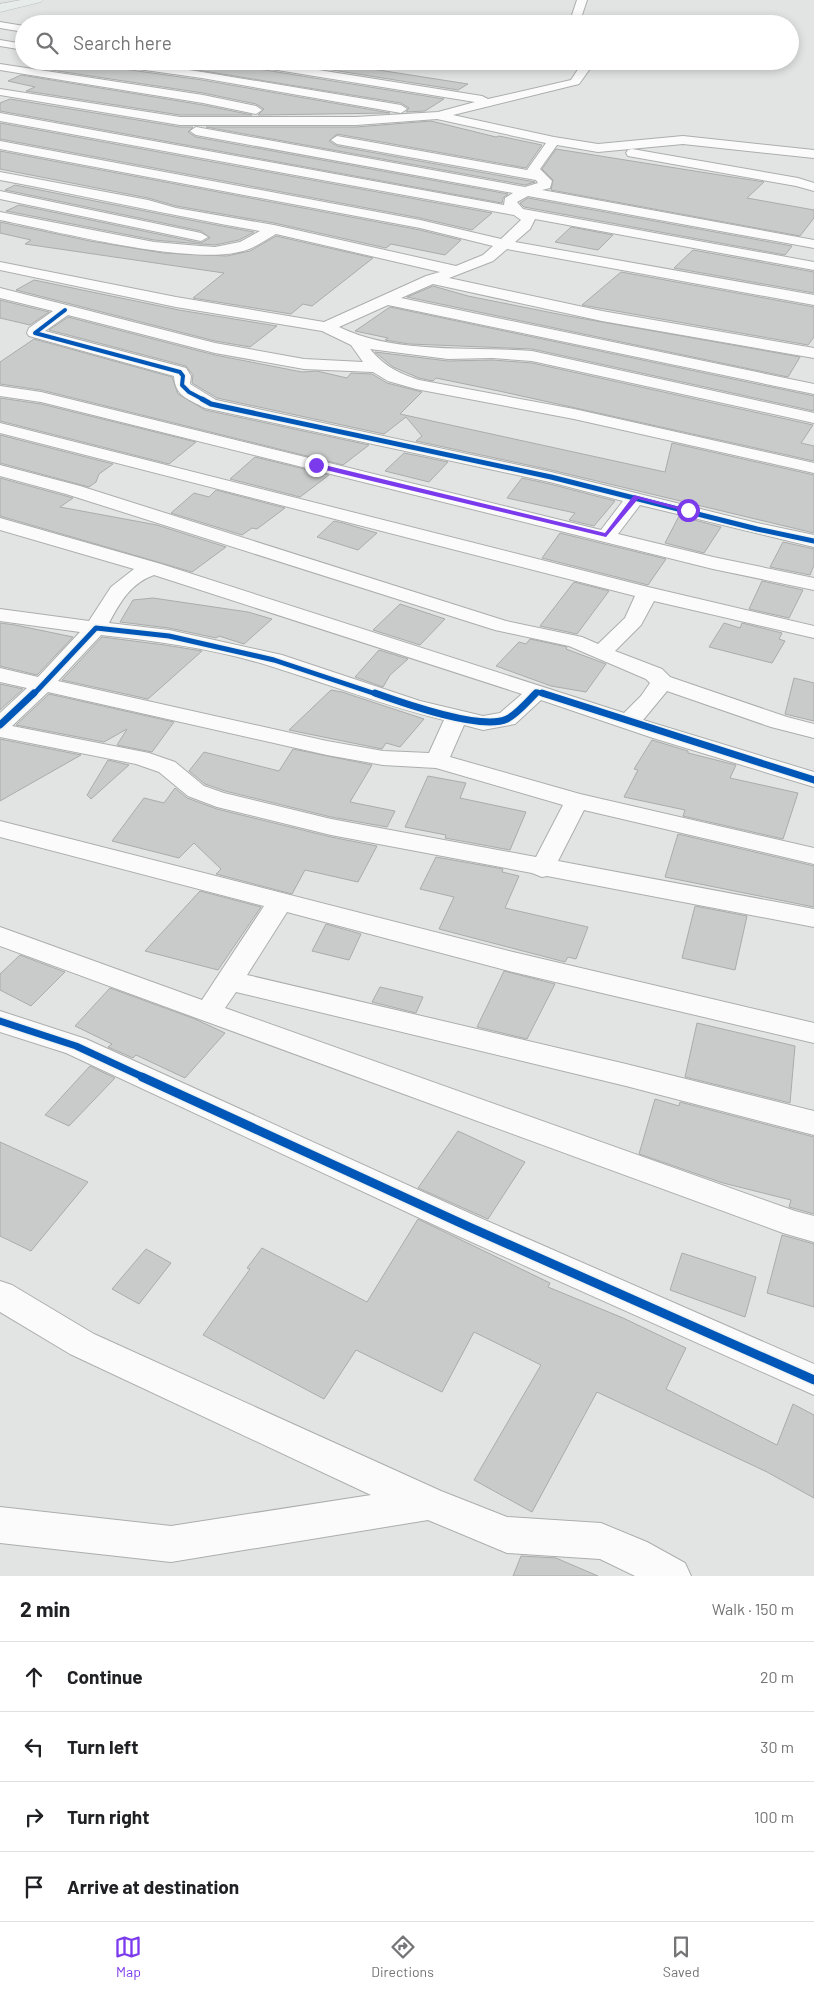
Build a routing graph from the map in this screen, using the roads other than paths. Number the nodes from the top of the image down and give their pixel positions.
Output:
1 (37, 0) edge
2 (582, 0) edge
3 (0, 8) edge
4 (577, 15) edge
5 (0, 25) edge
6 (15, 28) edge
7 (1, 43) edge
8 (15, 45) edge
9 (0, 67) edge
10 (15, 70) edge
11 (18, 70) edge
12 (116, 70) edge
13 (161, 70) edge
14 (295, 70) edge
15 (583, 70) edge
16 (95, 83) junction
17 (0, 92) edge
18 (492, 102) junction
19 (81, 104) junction
20 (437, 115) junction
21 (0, 117) edge
22 (175, 123) junction
23 (297, 127) junction
24 (40, 134) junction
25 (327, 139) dead end
26 (127, 140) junction
27 (554, 141) junction
28 (2, 147) edge
29 (598, 148) junction
30 (20, 149) junction
31 (185, 152) junction
32 (814, 154) edge
33 (146, 173) junction
34 (0, 176) edge
35 (537, 176) junction
36 (814, 187) edge
37 (524, 192) junction
38 (0, 195) edge
39 (450, 200) junction
40 (523, 214) junction
41 (0, 216) edge
42 (420, 224) junction
43 (274, 228) junction
44 (814, 244) edge
45 (506, 245) junction
46 (244, 246) junction
47 (0, 266) edge
48 (814, 266) edge
49 (457, 271) junction
50 (431, 279) junction
51 (0, 293) edge
52 (388, 300) junction
53 (814, 300) edge
54 (65, 310) junction
55 (326, 327) junction
56 (357, 342) junction
57 (814, 353) edge
58 (376, 367) junction
59 (814, 389) edge
60 (0, 391) edge
61 (236, 410) junction
62 (814, 418) edge
63 (0, 428) edge
64 (199, 437) junction
65 (814, 468) edge
66 (0, 470) edge
67 (636, 497) junction
68 (0, 524) edge
69 (606, 536) junction
70 (814, 541) edge
71 (154, 568) junction
72 (814, 584) edge
73 (647, 593) junction
74 (0, 615) edge
75 (96, 628) junction
76 (814, 632) edge
77 (601, 653) junction
78 (0, 675) edge
79 (662, 682) junction
80 (44, 684) junction
81 (538, 692) junction
82 (456, 718) junction
83 (628, 722) junction
84 (0, 725) edge
85 (0, 730) edge
86 (814, 731) edge
87 (436, 761) junction
88 (814, 780) edge
89 (577, 801) junction
90 (0, 829) edge
91 (814, 856) edge
92 (542, 869) junction
93 (280, 902) junction
94 (814, 918) edge
95 (0, 936) edge
96 (231, 981) junction
97 (208, 1013) junction
98 (0, 1021) edge
99 (814, 1033) edge
100 (814, 1123) edge
101 (814, 1229) edge
102 (0, 1295) edge
103 (814, 1380) edge
104 (428, 1503) junction
105 (0, 1525) edge
106 (672, 1576) edge

1 - 3 main road
2 - 4 street
5 - 6 street
7 - 8 street
9 - 10 street
11 - 16 street
12 - 16 street
13 - 20 street
14 - 18 street
15 - 18 street
16 - 23 street
17 - 19 street
18 - 20 street
19 - 22 street
19 - 24 street
20 - 23 street
20 - 27 street
21 - 24 street
22 - 23 street
22 - 26 street
22 - 37 street
24 - 26 street
24 - 30 street
25 - 35 street
26 - 31 street
27 - 29 street
27 - 35 street
28 - 30 street
29 - 32 street
29 - 36 street
30 - 33 street
31 - 33 street
31 - 39 street
33 - 42 street
34 - 43 street
35 - 37 street
37 - 40 street
37 - 44 street
38 - 46 street
39 - 40 street
39 - 42 street
40 - 45 street
40 - 48 street
41 - 46 street
42 - 45 street
43 - 46 street
43 - 49 street
45 - 49 street
45 - 53 street
47 - 55 street
49 - 50 street
50 - 52 street
50 - 57 street
51 - 54 street
52 - 55 street
52 - 59 street
54 - 58 street
54 - 61 street
55 - 56 street
56 - 58 street
56 - 62 street
58 - 65 street
60 - 64 street
61 - 64 street
61 - 67 street
63 - 73 street
64 - 69 street
66 - 77 street
67 - 69 street
67 - 70 street
68 - 71 street
69 - 72 street
71 - 75 street
71 - 81 street
73 - 76 street
73 - 77 street
74 - 75 street
75 - 80 street
75 - 82 street
77 - 79 street
78 - 80 street
79 - 83 street
79 - 86 street
80 - 84 street
80 - 87 street
81 - 82 street
81 - 83 street
82 - 87 street
83 - 88 street
85 - 92 street
87 - 89 street
89 - 91 street
89 - 92 street
90 - 93 street
92 - 94 street
93 - 96 street
93 - 99 street
95 - 97 street
96 - 97 street
96 - 100 street
97 - 101 street
98 - 103 street
102 - 104 street
104 - 105 street
104 - 106 street

